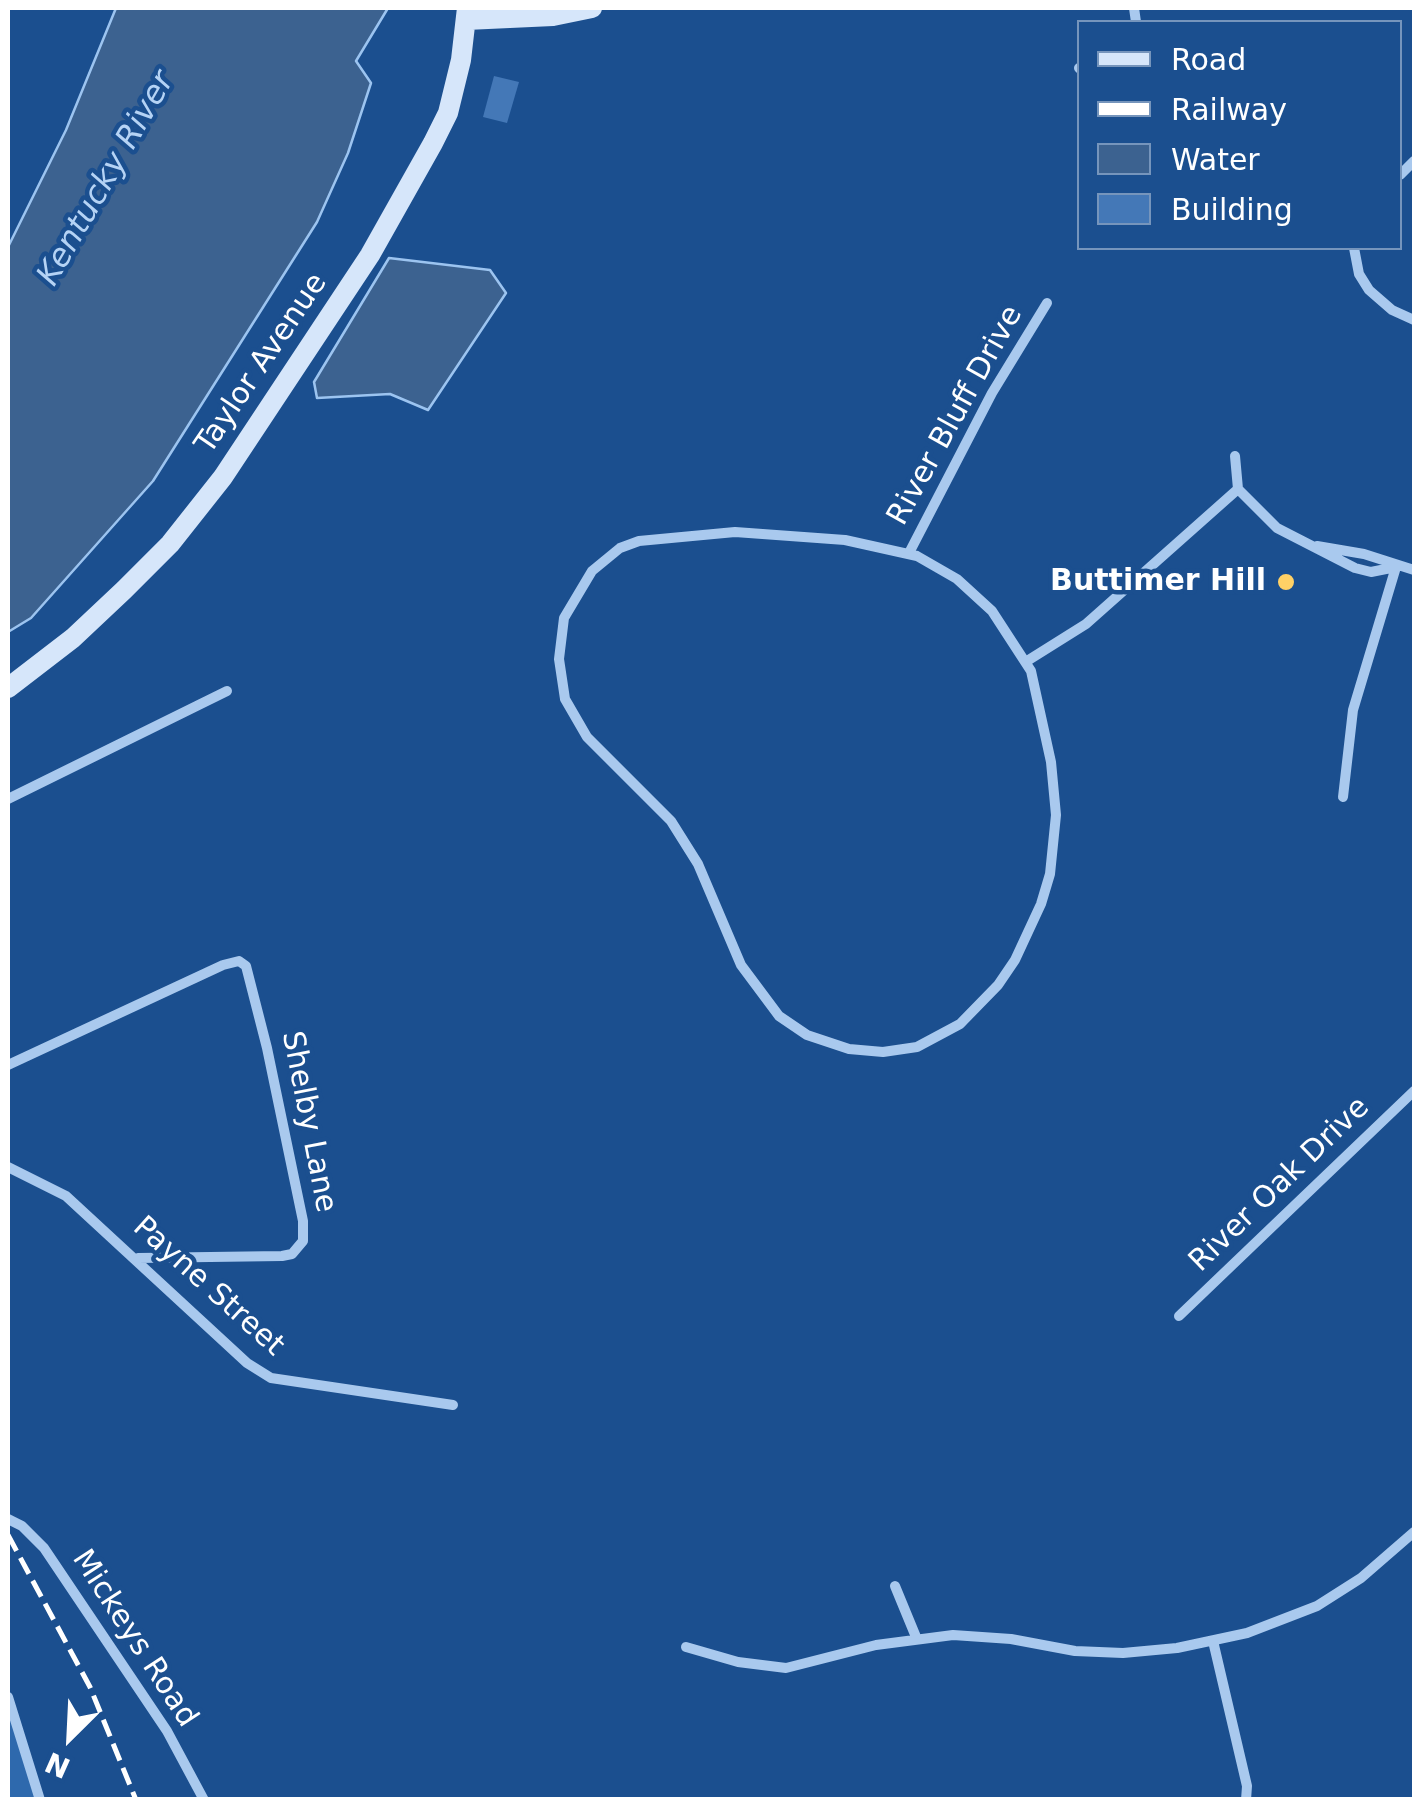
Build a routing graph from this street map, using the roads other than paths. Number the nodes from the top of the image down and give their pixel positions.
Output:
1 (592, 8) edge
2 (466, 14) edge
3 (1354, 250) edge
4 (1047, 303) dead end
5 (1414, 320) edge
6 (1235, 456) dead end
7 (1238, 489) junction
8 (909, 554) junction
9 (1396, 566) junction
10 (1414, 570) edge
11 (1027, 661) junction
12 (8, 688) edge
13 (227, 691) dead end
14 (1343, 796) dead end
15 (8, 799) edge
16 (8, 1065) edge
17 (1414, 1090) edge
18 (8, 1168) edge
19 (138, 1258) junction
20 (1180, 1316) dead end
21 (453, 1405) dead end
22 (8, 1520) edge
23 (1414, 1532) edge
24 (894, 1586) dead end
25 (916, 1637) junction
26 (1213, 1640) junction
27 (686, 1647) dead end
28 (8, 1696) edge
29 (40, 1800) edge
30 (204, 1800) edge
31 (1246, 1800) edge

1 - 2 main road
2 - 12 main road, Taylor Avenue
3 - 5 street
4 - 8 street, River Bluff Drive
6 - 7 street
7 - 9 street
7 - 11 street
8 - 11 street
8 - 11 street
9 - 10 street
9 - 14 street
13 - 15 street
16 - 19 street, Shelby Lane
17 - 20 street, River Oak Drive
18 - 19 street, Payne Street
19 - 21 street, Payne Street
22 - 30 street, Mickeys Road
23 - 26 street
24 - 25 street
25 - 26 street
25 - 27 street
26 - 31 street
28 - 29 street

